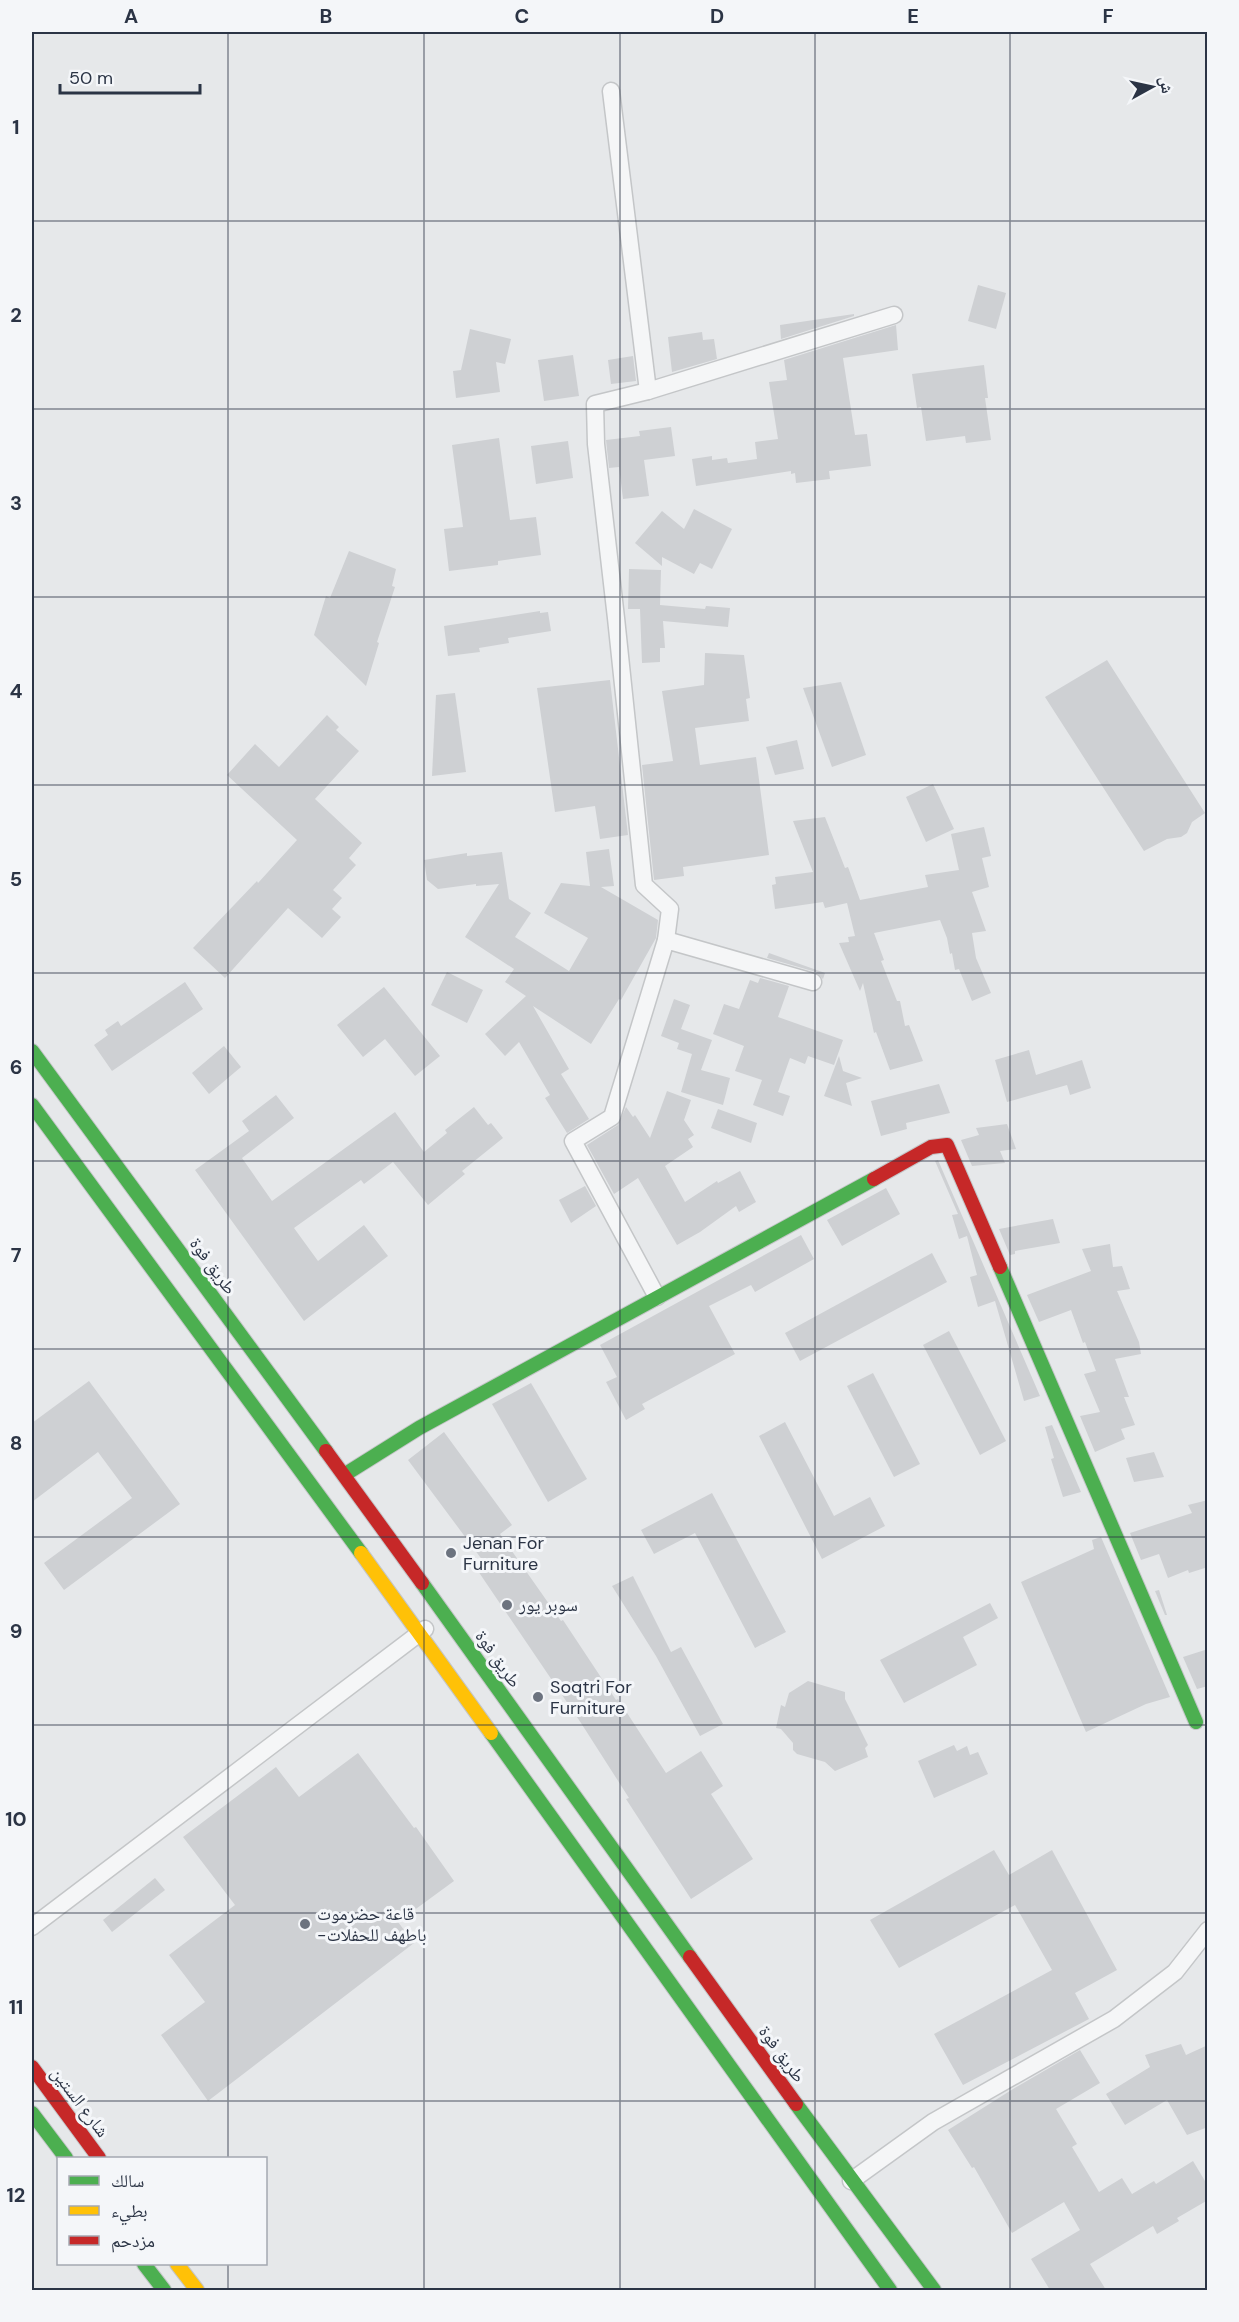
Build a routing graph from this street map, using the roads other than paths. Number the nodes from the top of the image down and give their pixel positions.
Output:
1 (611, 91) dead end
2 (894, 315) dead end
3 (648, 391) junction
4 (666, 940) junction
5 (813, 982) dead end
6 (32, 1051) edge
7 (32, 1105) edge
8 (657, 1297) junction
9 (344, 1475) junction
10 (444, 1614) junction
11 (420, 1634) junction
12 (1196, 1722) dead end
13 (32, 1927) edge
14 (1208, 1929) edge
15 (32, 2067) edge
16 (32, 2113) edge
17 (65, 2157) edge
18 (98, 2157) edge
19 (851, 2181) junction
20 (145, 2265) edge
21 (178, 2265) edge
22 (164, 2290) edge
23 (197, 2290) edge
24 (890, 2290) edge
25 (934, 2290) edge

1 - 3 street
2 - 3 street
3 - 4 street
4 - 5 street
4 - 8 street
6 - 9 main road, طريق فوة
7 - 11 main road
8 - 9 main road
8 - 12 main road
9 - 10 main road, طريق فوة
10 - 11 street
10 - 19 main road, طريق فوة
11 - 13 street
11 - 24 main road
14 - 19 street
15 - 18 main road, شارع الستين
16 - 17 main road
19 - 25 main road, طريق فوة
20 - 22 main road
21 - 23 main road

